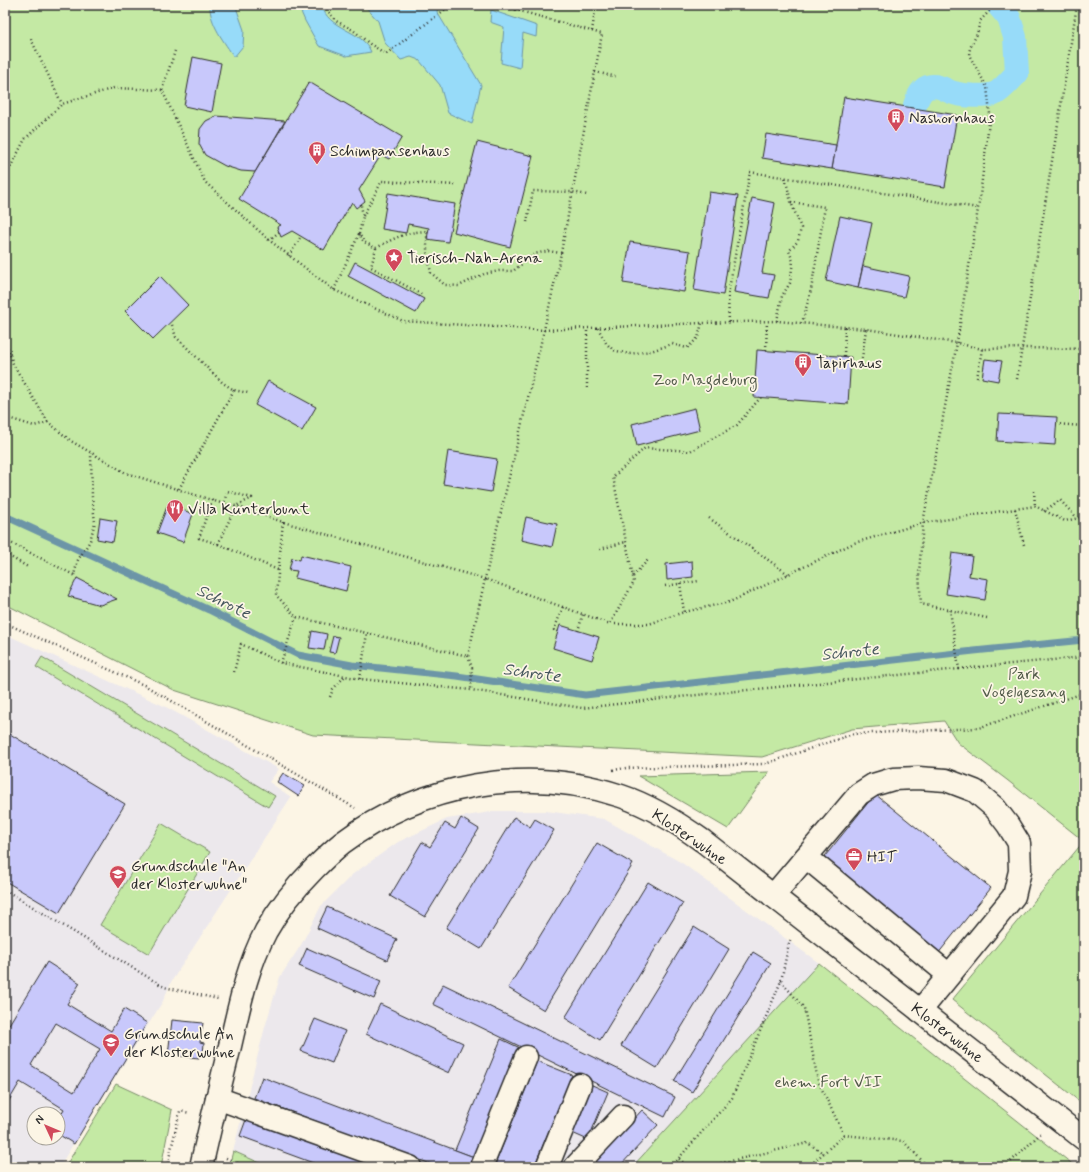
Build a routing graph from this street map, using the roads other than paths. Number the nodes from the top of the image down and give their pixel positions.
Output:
1 (806, 857) junction
2 (773, 896) junction
3 (949, 975) junction
4 (920, 1011) junction
5 (526, 1057) dead end
6 (580, 1085) dead end
7 (217, 1098) junction
8 (623, 1116) dead end
9 (1084, 1139) edge
10 (201, 1167) edge
11 (410, 1167) edge
12 (481, 1167) edge
13 (546, 1167) edge
14 (575, 1167) edge

1 - 2 street
1 - 3 street
1 - 3 street
2 - 4 street, Klosterwuhne
2 - 7 street, Klosterwuhne
3 - 4 street
4 - 9 street, Klosterwuhne
5 - 12 street
6 - 13 street
7 - 10 street, Klosterwuhne
7 - 11 street
8 - 14 street

